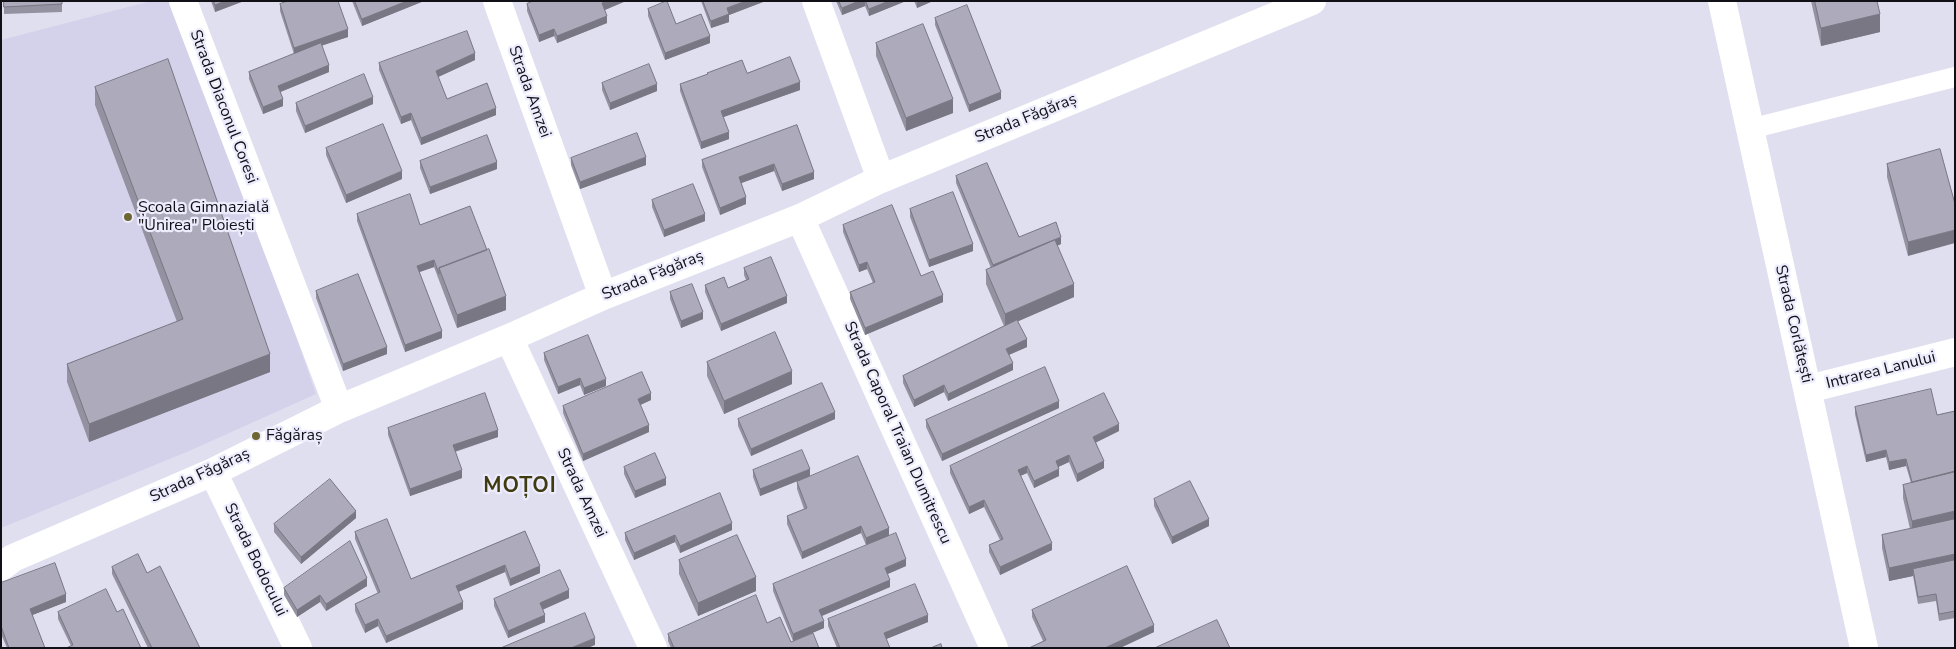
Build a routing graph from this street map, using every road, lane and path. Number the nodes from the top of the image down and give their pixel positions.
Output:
1 (183, 1) edge
2 (497, 1) edge
3 (816, 1) edge
4 (1312, 1) edge
5 (1722, 1) edge
6 (1955, 77) edge
7 (1750, 129) junction
8 (881, 179) junction
9 (800, 218) junction
10 (603, 296) junction
11 (509, 338) junction
12 (1955, 352) edge
13 (1808, 389) junction
14 (339, 409) junction
15 (213, 472) junction
16 (1, 567) edge
17 (298, 648) edge
18 (653, 648) edge
19 (994, 648) edge
20 (1864, 648) edge

1 - 14 street, Strada Diaconul Coresi
2 - 10 street, Strada Amzei
3 - 8 street
4 - 8 street, Strada Făgăraș
5 - 7 street, Strada Corlătești
6 - 7 lane
7 - 13 street, Strada Corlătești
8 - 9 street, Strada Făgăraș
9 - 10 street, Strada Făgăraș
9 - 19 street, Strada Caporal Traian Dumitrescu
10 - 11 street, Strada Făgăraș
11 - 14 street, Strada Făgăraș
11 - 18 street, Strada Amzei
12 - 13 street, Intrarea Lanului
13 - 20 street, Strada Corlătești
14 - 15 street, Strada Făgăraș
15 - 16 street, Strada Făgăraș
15 - 17 street, Strada Bodocului

